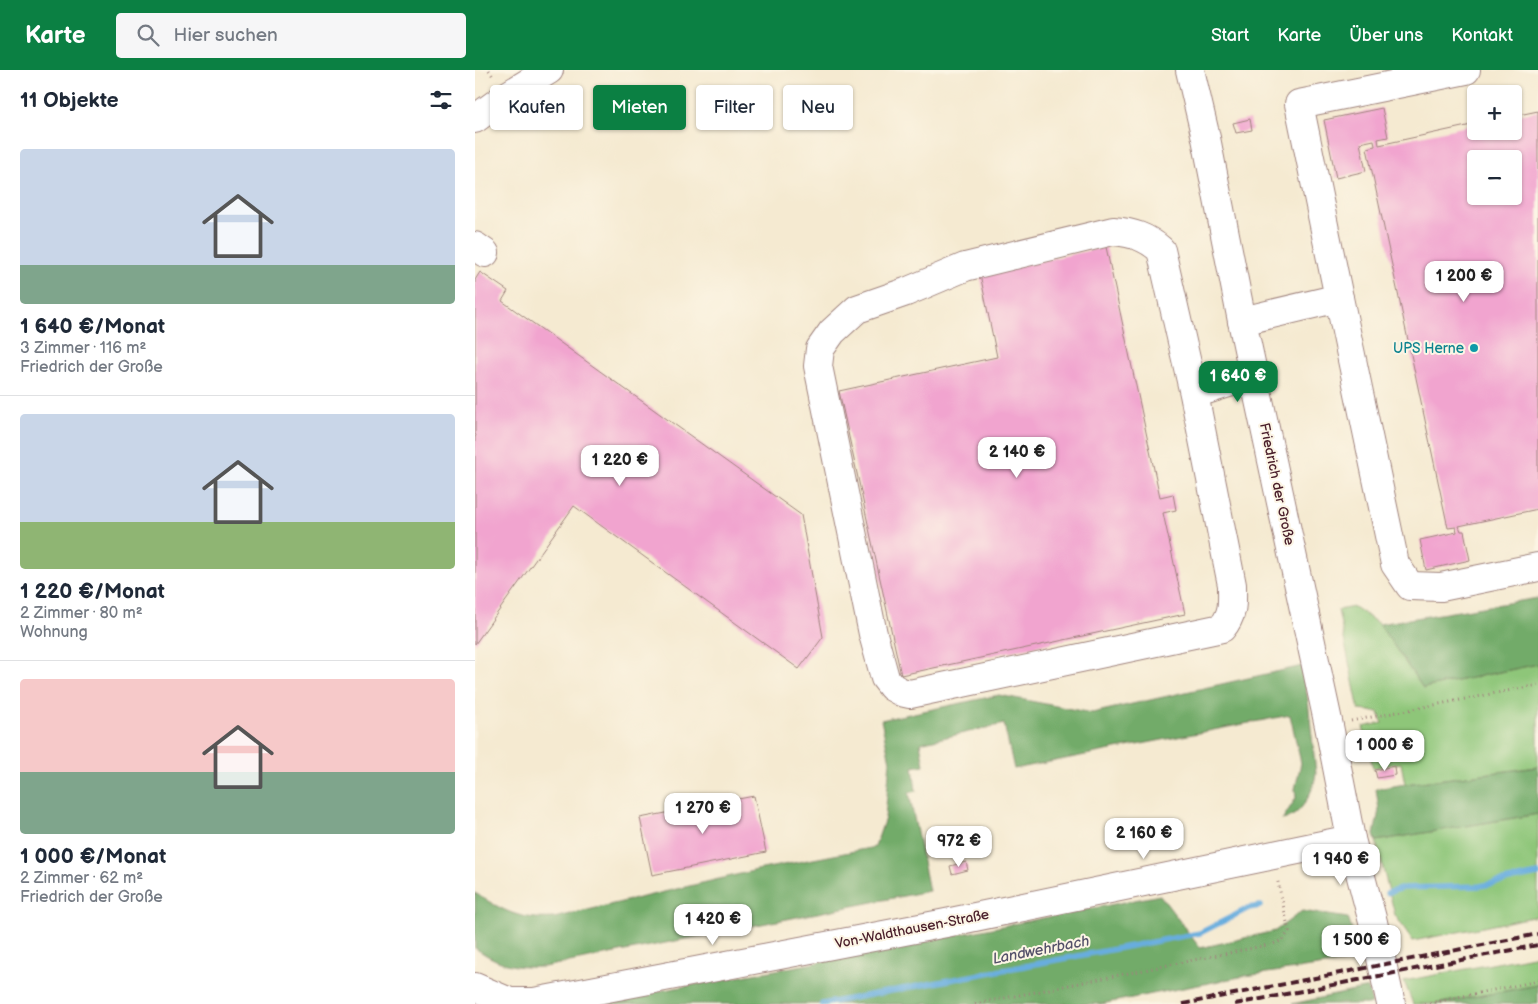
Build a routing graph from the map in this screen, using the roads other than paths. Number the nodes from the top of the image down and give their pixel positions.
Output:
1 (549, 70) edge
2 (1190, 70) edge
3 (1466, 70) edge
4 (475, 120) edge
5 (1339, 298) junction
6 (1242, 321) junction
7 (1254, 376) junction
8 (1194, 394) junction
9 (1538, 567) edge
10 (1351, 839) junction
11 (475, 987) edge
12 (1391, 1004) edge

1 - 4 street
2 - 6 street, Friedrich der Große
3 - 5 street
5 - 6 street
5 - 9 street
6 - 7 street, Friedrich der Große
7 - 8 street
7 - 10 street, Friedrich der Große
8 - 8 street
10 - 11 street, Von-Waldthausen-Straße
10 - 12 street, Friedrich der Große

